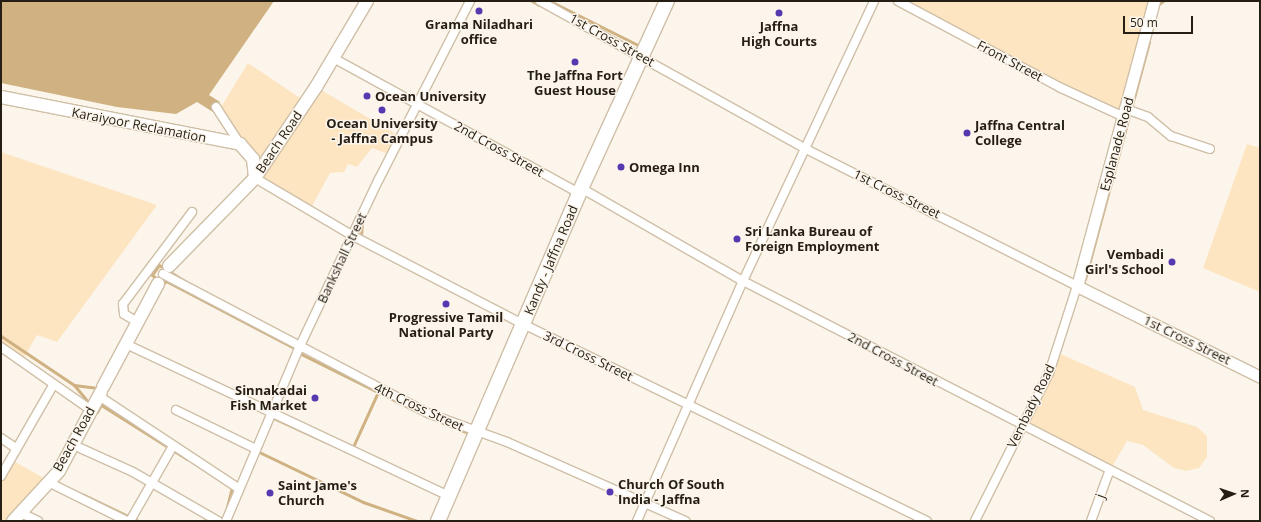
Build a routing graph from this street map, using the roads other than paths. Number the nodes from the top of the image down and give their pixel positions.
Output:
1 (367, 1) edge
2 (470, 1) edge
3 (540, 1) edge
4 (667, 1) edge
5 (874, 1) edge
6 (898, 1) edge
7 (1154, 1) edge
8 (643, 58) junction
9 (335, 59) junction
10 (1, 97) edge
11 (420, 104) junction
12 (216, 107) dead end
13 (1125, 113) junction
14 (240, 144) junction
15 (806, 149) junction
16 (1210, 149) dead end
17 (255, 178) junction
18 (580, 190) junction
19 (192, 212) dead end
20 (353, 236) junction
21 (162, 276) junction
22 (743, 281) junction
23 (1077, 286) junction
24 (139, 323) junction
25 (523, 324) junction
26 (128, 345) junction
27 (1, 347) edge
28 (299, 348) junction
29 (1260, 377) edge
30 (54, 384) junction
31 (101, 392) junction
32 (690, 406) junction
33 (91, 410) junction
34 (176, 410) dead end
35 (270, 415) junction
36 (1022, 426) junction
37 (478, 433) junction
38 (1, 438) edge
39 (77, 446) junction
40 (173, 446) junction
41 (16, 448) junction
42 (256, 449) junction
43 (1109, 472) junction
44 (1, 476) edge
45 (151, 483) junction
46 (54, 485) dead end
47 (238, 488) junction
48 (449, 496) junction
49 (646, 502) junction
50 (17, 517) edge
51 (38, 521) edge
52 (128, 521) edge
53 (218, 521) edge
54 (226, 521) edge
55 (438, 521) edge
56 (637, 521) edge
57 (685, 521) edge
58 (927, 521) edge
59 (974, 521) edge
60 (1091, 521) edge
61 (1210, 521) edge

1 - 9 main road, Beach Road
2 - 11 street, Bankshall Street
3 - 8 street, 1st Cross Street
4 - 8 highway, Kandy - Jaffna Road
5 - 15 street
6 - 13 street, Front Street
7 - 13 street, Esplanade Road
8 - 15 street, 1st Cross Street
8 - 18 highway, Kandy - Jaffna Road
9 - 11 street, 2nd Cross Street
9 - 17 main road, Beach Road
10 - 14 main road, Karaiyoor Reclamation
11 - 18 street, 2nd Cross Street
11 - 20 street, Bankshall Street
12 - 14 street
13 - 16 street, Front Street
13 - 23 street, Esplanade Road
14 - 17 main road
15 - 22 street
15 - 23 street, 1st Cross Street
17 - 20 street, 3rd Cross Street
17 - 21 main road, Beach Road
18 - 22 street, 2nd Cross Street
18 - 25 highway, Kandy - Jaffna Road
19 - 24 street
20 - 25 street, 3rd Cross Street
20 - 28 street, Bankshall Street
21 - 24 main road, Beach Road
21 - 28 street, 4th Cross Street
22 - 32 street
22 - 36 street, 2nd Cross Street
23 - 29 street, 1st Cross Street
23 - 36 street, Vembady Road
24 - 26 main road, Beach Road
25 - 32 street, 3rd Cross Street
25 - 37 highway, Kandy - Jaffna Road
26 - 31 main road, Beach Road
26 - 35 street
27 - 30 street
28 - 35 street, Bankshall Street
28 - 37 street, 4th Cross Street
30 - 33 street
30 - 41 street
31 - 33 main road, Beach Road
31 - 40 street
32 - 49 street
32 - 58 street, 3rd Cross Street
33 - 39 main road, Beach Road
34 - 42 street
35 - 42 street, Bankshall Street
35 - 48 street
36 - 43 street, 2nd Cross Street
36 - 59 street, Vembady Road
37 - 48 highway, Kandy - Jaffna Road
37 - 49 street, 4th Cross Street
38 - 41 street
39 - 45 street
39 - 50 main road, Beach Road
40 - 45 street
40 - 47 street
41 - 44 street
42 - 47 street, Bankshall Street
43 - 60 street, j
43 - 61 street, 2nd Cross Street
45 - 52 street
45 - 53 street
46 - 52 street
47 - 54 street, Bankshall Street
48 - 55 highway, Kandy - Jaffna Road
49 - 56 street
49 - 57 street, 4th Cross Street
50 - 51 street

